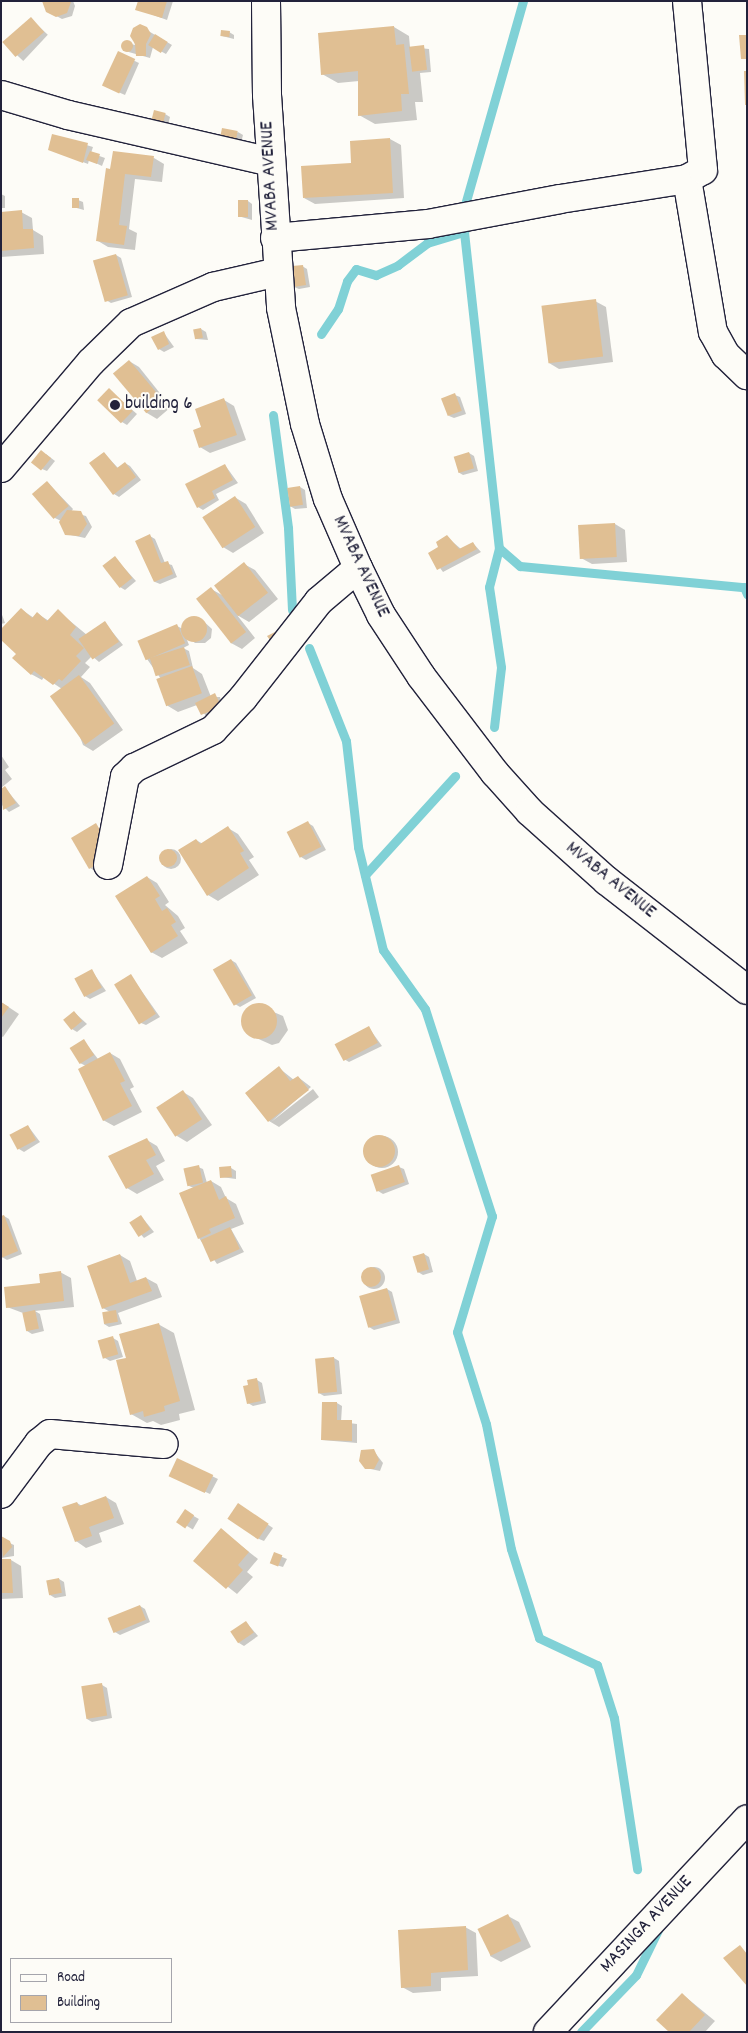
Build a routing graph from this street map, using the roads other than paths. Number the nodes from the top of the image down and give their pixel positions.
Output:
1 (266, 1) edge
2 (686, 1) edge
3 (1, 95) edge
4 (271, 162) junction
5 (687, 180) junction
6 (275, 238) junction
7 (278, 272) junction
8 (747, 375) edge
9 (1, 468) edge
10 (358, 568) junction
11 (108, 865) dead end
12 (747, 990) edge
13 (164, 1444) dead end
14 (1, 1494) edge
15 (747, 1819) edge
16 (548, 2032) edge

1 - 4 street, MVABA AVENUE
2 - 5 street
3 - 4 street
4 - 6 street, MVABA AVENUE
5 - 6 street
5 - 8 street
6 - 7 street, MVABA AVENUE
7 - 9 street
7 - 10 street, MVABA AVENUE
10 - 11 street
10 - 12 street, MVABA AVENUE
13 - 14 street
15 - 16 street, MASINGA AVENUE

